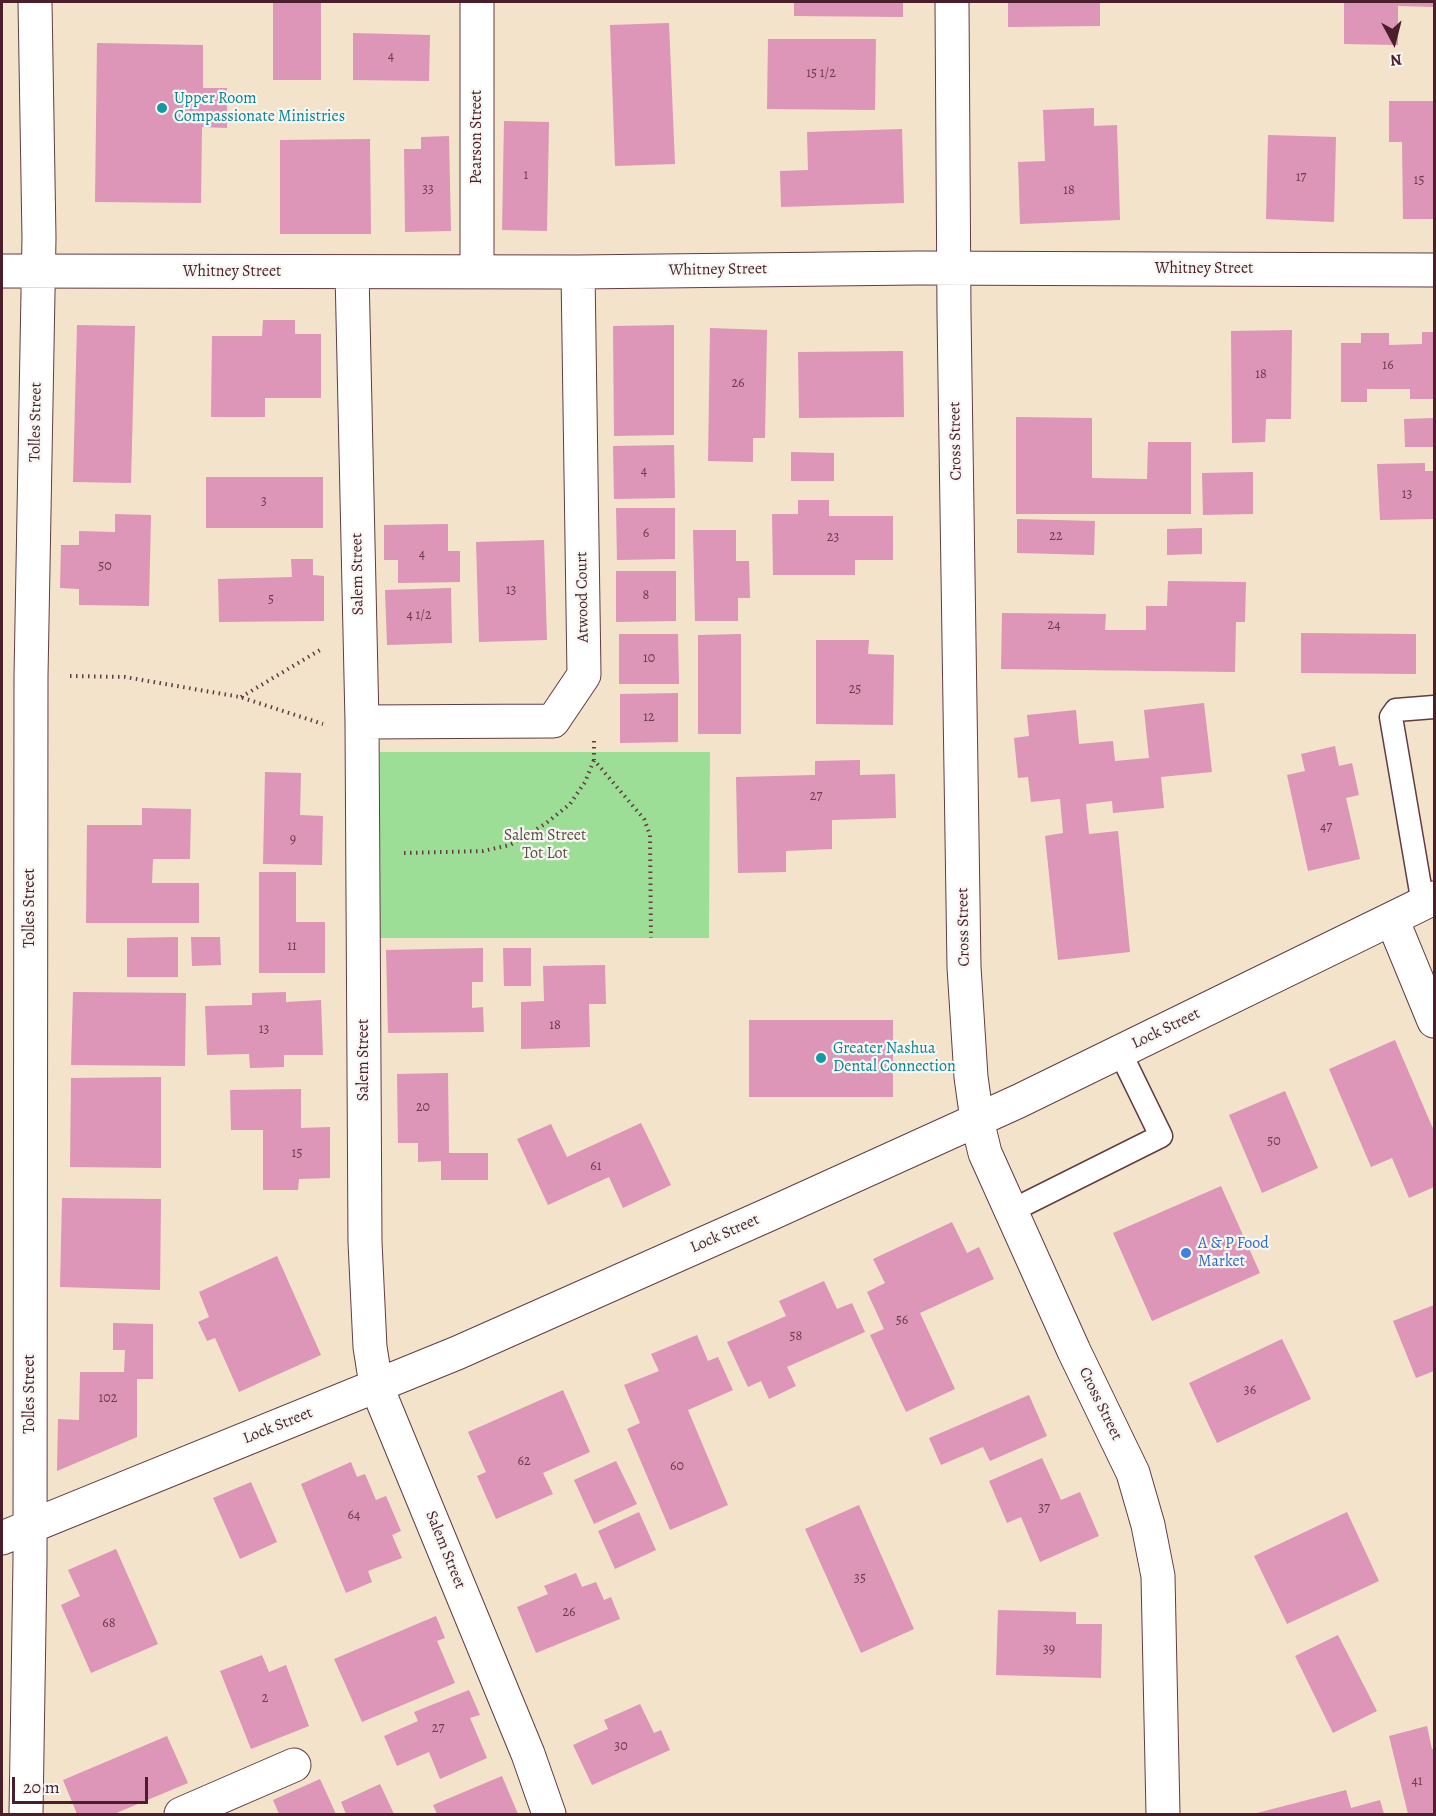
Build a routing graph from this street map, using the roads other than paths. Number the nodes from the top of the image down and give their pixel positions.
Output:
1 (35, 2) edge
2 (477, 2) edge
3 (952, 2) edge
4 (953, 268) junction
5 (1434, 270) edge
6 (2, 271) edge
7 (38, 271) junction
8 (352, 272) junction
9 (477, 272) junction
10 (578, 272) junction
11 (1434, 707) edge
12 (362, 722) junction
13 (1429, 901) edge
14 (16, 907) edge
15 (1392, 920) junction
16 (1434, 1021) edge
17 (1120, 1052) junction
18 (977, 1120) junction
19 (1011, 1210) junction
20 (376, 1385) junction
21 (15, 1533) edge
22 (294, 1765) dead end
23 (26, 1815) edge
24 (182, 1815) edge
25 (549, 1815) edge
26 (1163, 1815) edge

1 - 7 street, Tolles Street
2 - 9 street, Pearson Street
3 - 4 street, Cross Street
4 - 5 street, Whitney Street
4 - 10 street, Whitney Street
4 - 18 street, Cross Street
6 - 7 street, Whitney Street
7 - 8 street, Whitney Street
7 - 14 street, Tolles Street
8 - 9 street, Whitney Street
8 - 12 street, Salem Street
9 - 10 street, Whitney Street
10 - 12 street, Atwood Court
11 - 13 lane
12 - 20 street, Salem Street
13 - 15 street, Lock Street
14 - 21 street, Tolles Street
15 - 16 street
15 - 17 street, Lock Street
17 - 18 street, Lock Street
17 - 19 lane
18 - 19 street, Cross Street
18 - 20 street, Lock Street
19 - 26 street, Cross Street
20 - 21 street, Lock Street
20 - 25 street, Salem Street
21 - 23 street, Tolles Street
22 - 24 street

